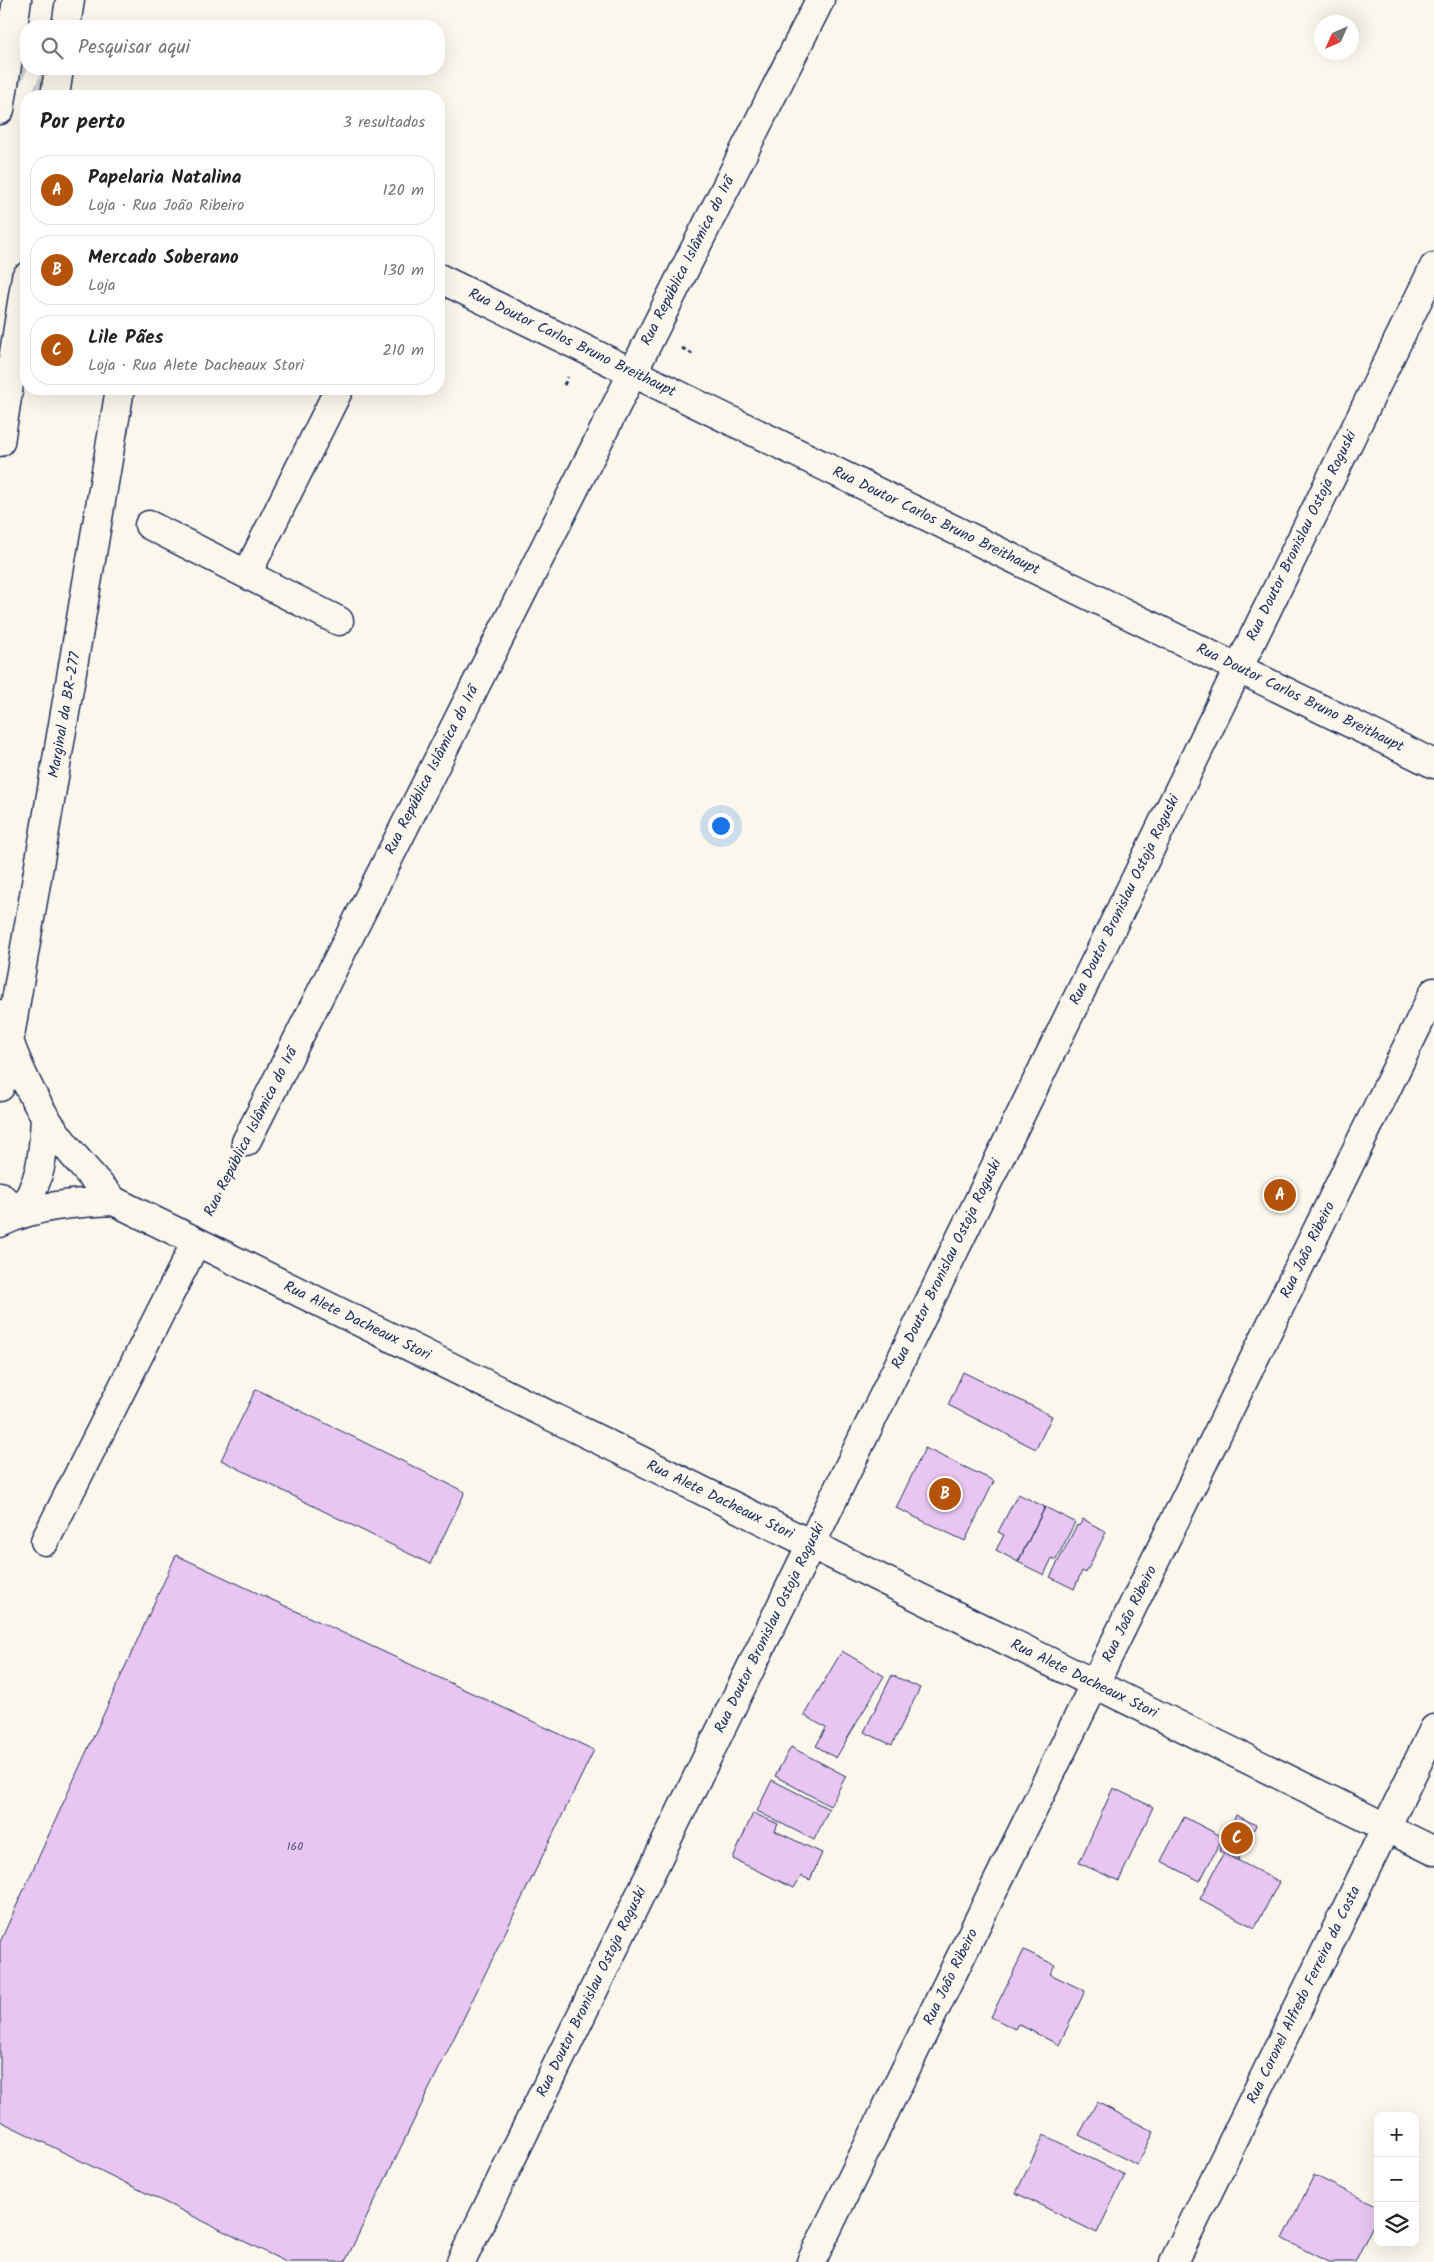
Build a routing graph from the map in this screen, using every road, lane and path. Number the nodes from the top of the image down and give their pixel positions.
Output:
1 (17, 0) edge
2 (70, 0) edge
3 (820, 0) edge
4 (67, 20) edge
5 (58, 75) edge
6 (56, 90) edge
7 (0, 110) edge
8 (1434, 266) edge
9 (445, 281) edge
10 (20, 315) edge
11 (632, 372) junction
12 (119, 395) edge
13 (336, 395) edge
14 (0, 442) edge
15 (149, 525) dead end
16 (247, 574) junction
17 (339, 621) dead end
18 (1238, 668) junction
19 (1434, 764) edge
20 (1434, 992) edge
21 (0, 1014) edge
22 (9, 1042) junction
23 (0, 1087) edge
24 (45, 1117) junction
25 (246, 1142) joint
26 (114, 1202) junction
27 (6, 1211) edge
28 (196, 1242) junction
29 (45, 1541) dead end
30 (811, 1544) junction
31 (1096, 1684) junction
32 (1434, 1729) edge
33 (1386, 1827) junction
34 (1434, 1851) edge
35 (461, 2262) edge
36 (811, 2262) edge
37 (1174, 2262) edge

1 - 7 main road
2 - 4 main road
3 - 11 main road, Rua República Islâmica do Irã
5 - 6 main road
8 - 18 main road, Rua Doutor Bronislau Ostoja Roguski
9 - 11 main road, Rua Doutor Carlos Bruno Breithaupt
10 - 14 main road
11 - 18 main road, Rua Doutor Carlos Bruno Breithaupt
11 - 25 main road, Rua República Islâmica do Irã
12 - 22 main road, Marginal da BR-277
13 - 16 main road
15 - 16 main road
16 - 17 main road
18 - 19 main road, Rua Doutor Carlos Bruno Breithaupt
18 - 30 main road, Rua Doutor Bronislau Ostoja Roguski
20 - 31 main road, Rua João Ribeiro
21 - 22 main road
22 - 23 main road, Marginal da BR-277
22 - 24 main road
24 - 26 main road
24 - 27 main road
25 - 28 path, Rua República Islâmica do Irã
26 - 27 main road
26 - 28 main road, Rua Alete Dacheaux Stori
28 - 29 main road
28 - 30 main road, Rua Alete Dacheaux Stori
30 - 31 main road, Rua Alete Dacheaux Stori
30 - 35 main road, Rua Doutor Bronislau Ostoja Roguski
31 - 33 main road, Rua Alete Dacheaux Stori
31 - 36 main road, Rua João Ribeiro
32 - 33 main road, Rua Coronel Alfredo Ferreira da Costa
33 - 34 main road, Rua Alete Dacheaux Stori
33 - 37 main road, Rua Coronel Alfredo Ferreira da Costa

